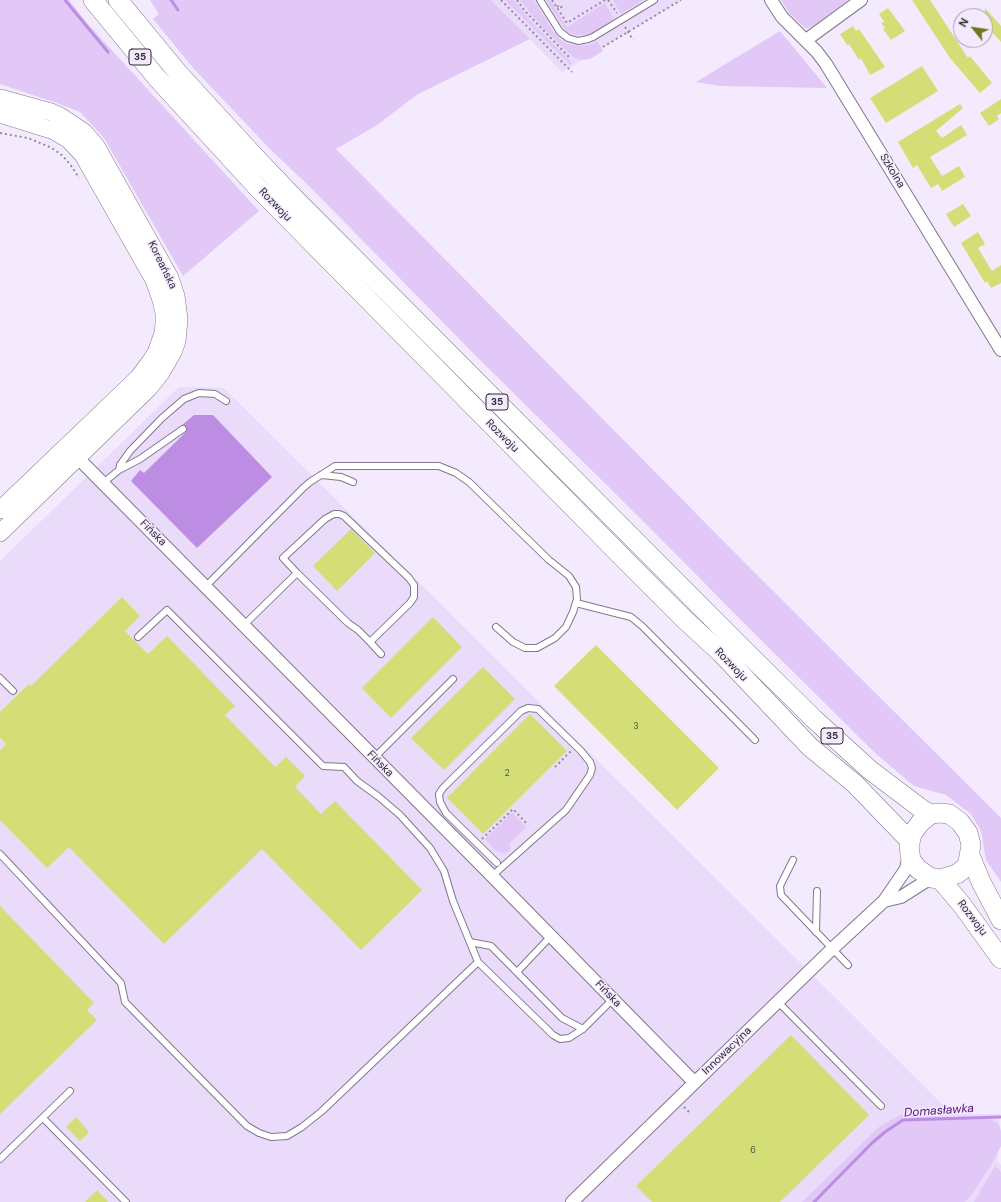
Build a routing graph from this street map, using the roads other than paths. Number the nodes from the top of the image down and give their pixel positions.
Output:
1 (93, 0) edge
2 (118, 0) edge
3 (540, 0) edge
4 (654, 0) edge
5 (772, 0) edge
6 (861, 0) edge
7 (806, 40) junction
8 (0, 98) edge
9 (0, 114) edge
10 (1001, 350) edge
11 (226, 401) dead end
12 (183, 429) dead end
13 (71, 452) junction
14 (119, 470) junction
15 (321, 475) junction
16 (353, 482) dead end
17 (103, 483) junction
18 (0, 510) edge
19 (0, 533) edge
20 (297, 573) junction
21 (206, 586) junction
22 (576, 603) junction
23 (244, 625) junction
24 (496, 627) dead end
25 (138, 637) dead end
26 (370, 642) junction
27 (382, 654) dead end
28 (0, 678) edge
29 (453, 679) dead end
30 (13, 691) dead end
31 (755, 740) dead end
32 (374, 758) junction
33 (932, 814) junction
34 (909, 847) junction
35 (0, 854) edge
36 (970, 855) junction
37 (793, 860) dead end
38 (497, 863) dead end
39 (492, 876) junction
40 (935, 878) junction
41 (817, 891) dead end
42 (884, 901) junction
43 (1001, 920) edge
44 (816, 932) junction
45 (551, 936) junction
46 (470, 942) junction
47 (832, 949) junction
48 (1001, 959) edge
49 (478, 962) junction
50 (848, 965) dead end
51 (517, 972) junction
52 (613, 999) junction
53 (778, 1002) junction
54 (583, 1028) junction
55 (694, 1082) junction
56 (70, 1091) dead end
57 (881, 1106) dead end
58 (43, 1118) junction
59 (0, 1160) edge
60 (126, 1202) edge
61 (572, 1202) edge

1 - 34 main road, Rozwoju / 35
2 - 33 main road, Rozwoju / 35
3 - 4 lane
5 - 7 street, Szkolna
6 - 7 street
7 - 10 street, Szkolna
8 - 13 street, Koreańska
9 - 13 street, Koreańska
11 - 14 lane
12 - 14 lane
13 - 17 street, Fińska
13 - 18 street, Koreańska
13 - 19 street, Koreańska
14 - 17 lane
15 - 16 lane
15 - 21 lane
15 - 22 lane
17 - 21 street, Fińska
20 - 23 lane
20 - 26 lane
20 - 26 lane
21 - 23 street, Fińska
22 - 24 lane
22 - 31 lane
23 - 32 street, Fińska
25 - 46 lane
26 - 27 lane
28 - 30 lane
29 - 32 lane
32 - 39 street, Fińska
33 - 34 main road
33 - 36 main road, 35
34 - 40 main road, 35
34 - 42 street, Innowacyjna
35 - 49 lane
36 - 40 main road
36 - 43 main road, Rozwoju / 35
37 - 44 lane
38 - 39 lane
39 - 45 street, Fińska
40 - 42 street, Innowacyjna
40 - 48 main road, Rozwoju / 35
41 - 44 lane
42 - 47 street, Innowacyjna
44 - 47 lane
45 - 51 lane
45 - 52 street, Fińska
46 - 49 lane
46 - 51 lane
47 - 50 lane
47 - 53 street, Innowacyjna
49 - 54 lane
51 - 54 lane
52 - 54 lane
52 - 55 street, Fińska
53 - 55 street, Innowacyjna
53 - 57 lane
55 - 61 street, Innowacyjna
56 - 58 lane
58 - 59 lane
58 - 60 lane

